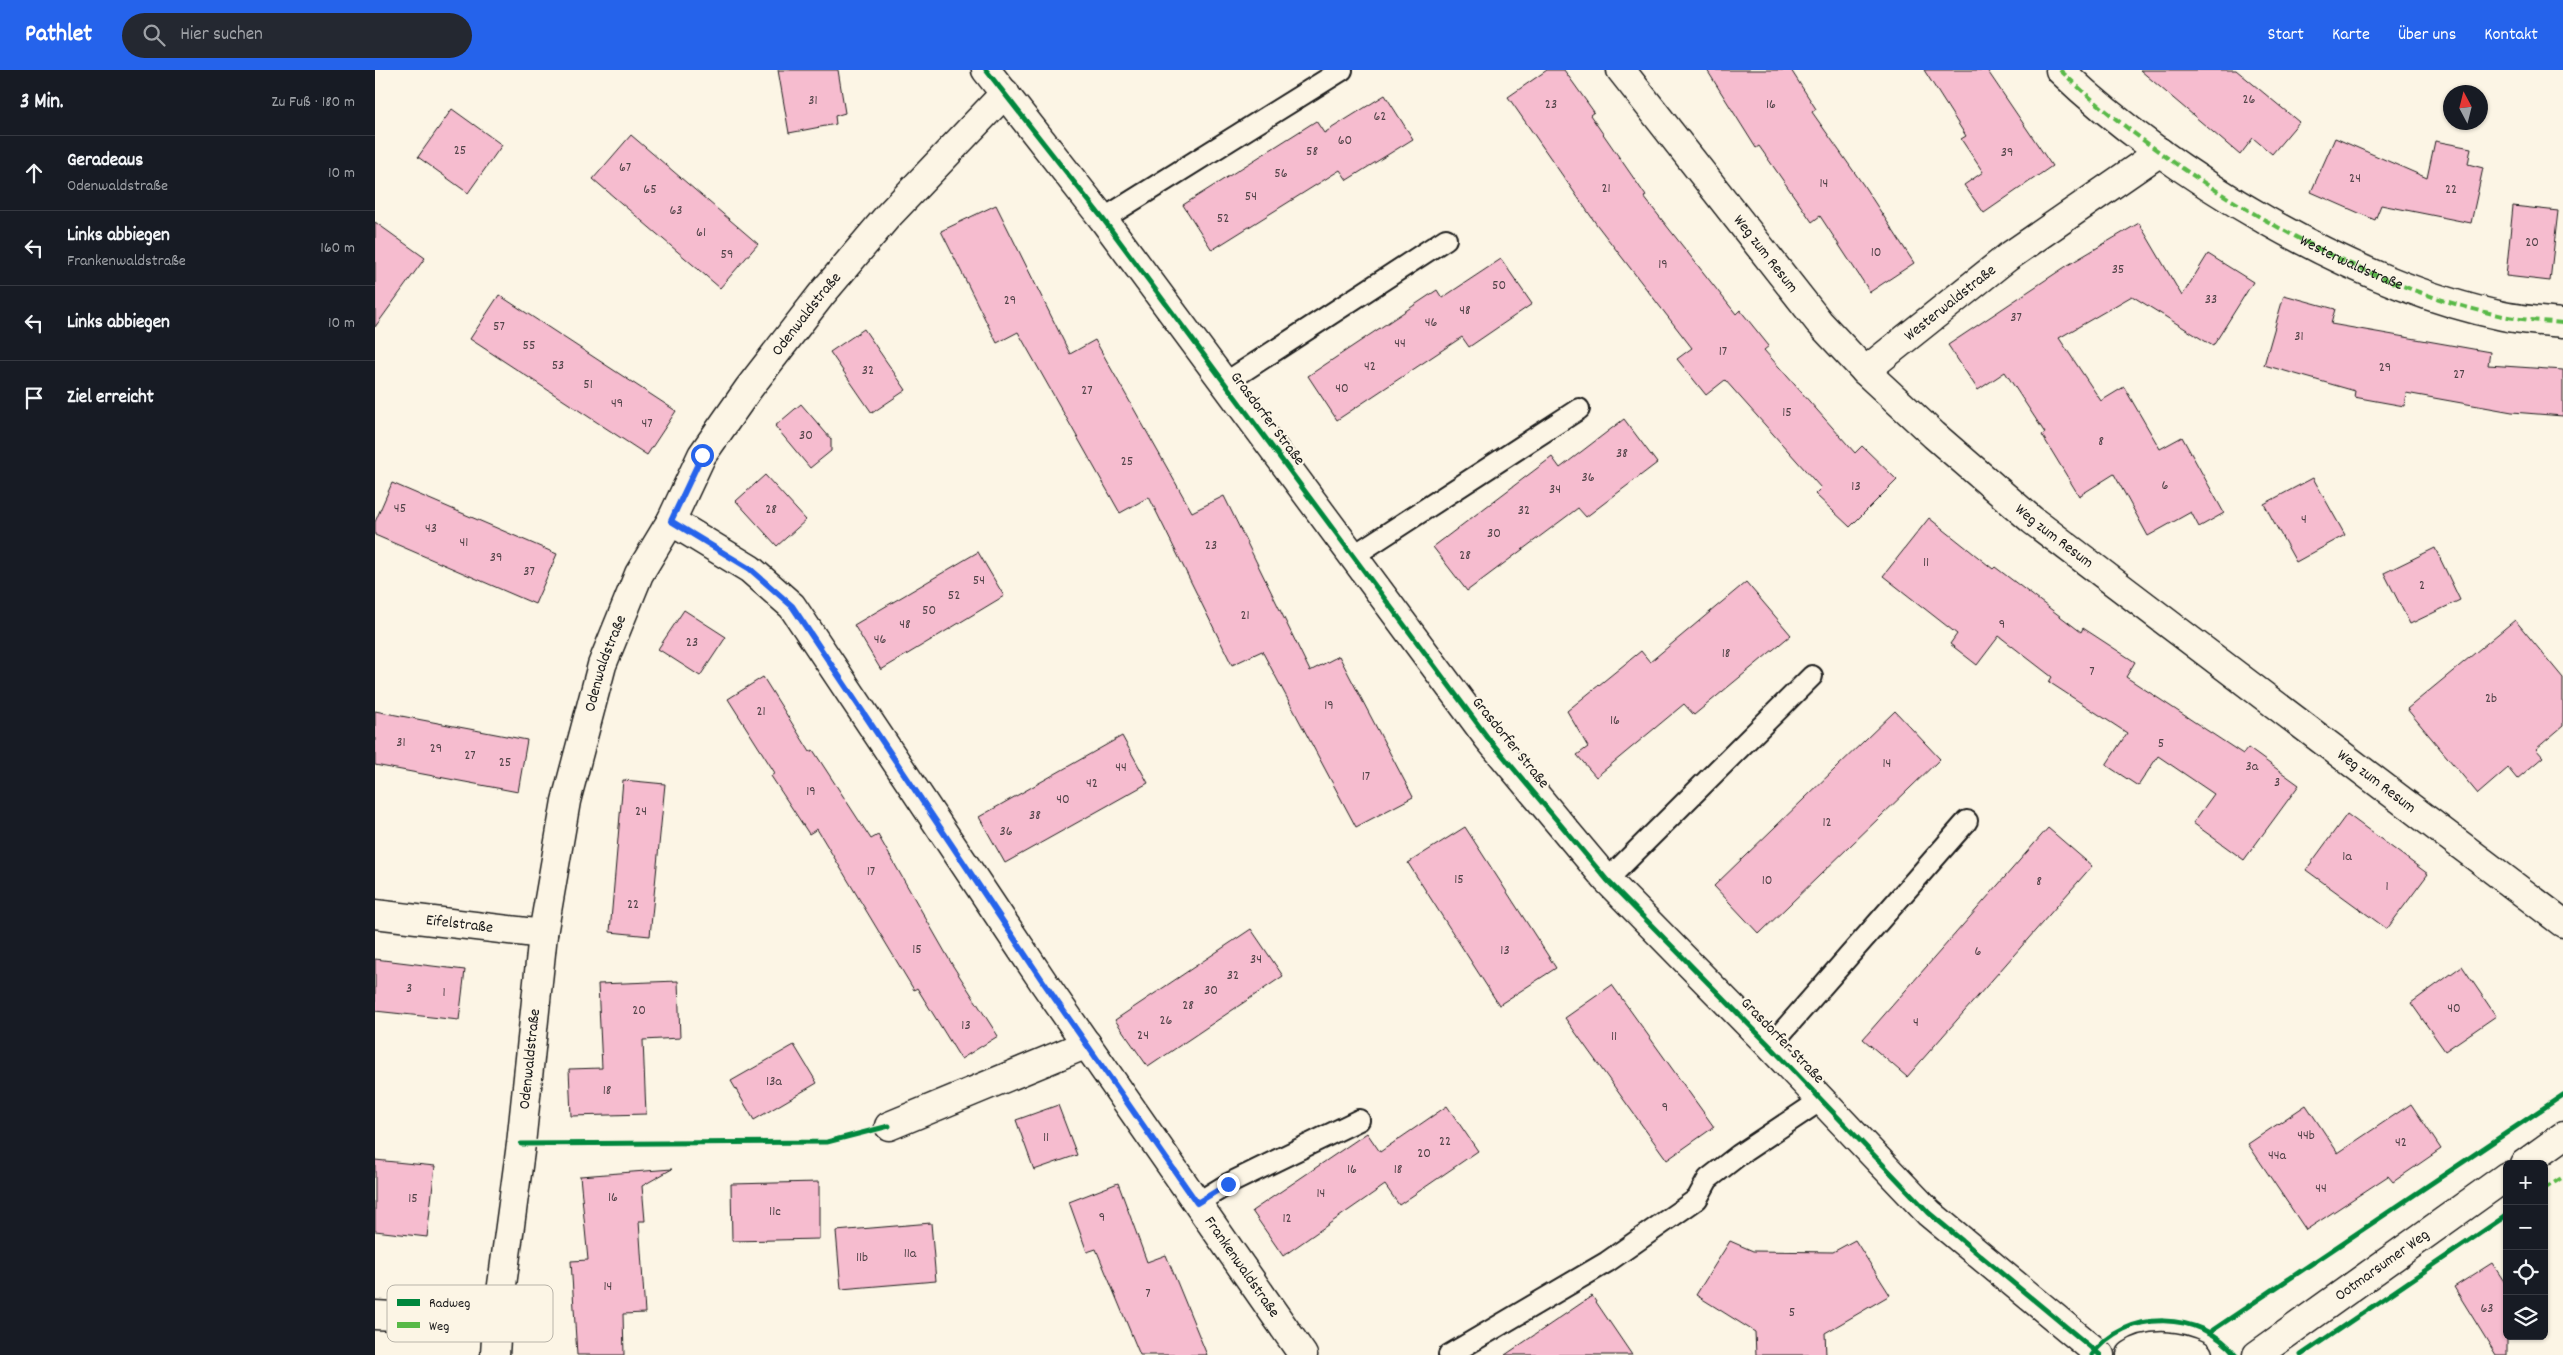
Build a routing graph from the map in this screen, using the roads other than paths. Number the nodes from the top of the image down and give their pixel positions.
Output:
1 (986, 70) edge
2 (1342, 70) edge
3 (1621, 70) edge
4 (2060, 70) edge
5 (1005, 93) junction
6 (2160, 152) junction
7 (1103, 219) junction
8 (1446, 239) dead end
9 (2563, 323) edge
10 (1865, 371) junction
11 (1225, 383) junction
12 (1579, 409) dead end
13 (671, 521) junction
14 (1353, 556) junction
15 (1812, 676) dead end
16 (1967, 821) dead end
17 (1607, 880) junction
18 (375, 914) edge
19 (2563, 923) edge
20 (543, 934) junction
21 (1087, 1044) junction
22 (1770, 1046) junction
23 (1821, 1100) junction
24 (1359, 1120) dead end
25 (889, 1126) dead end
26 (2563, 1136) edge
27 (2530, 1160) edge
28 (2503, 1179) edge
29 (1197, 1203) junction
30 (502, 1285) edge
31 (496, 1342) edge
32 (495, 1355) edge
33 (1303, 1355) edge
34 (1449, 1355) edge
35 (2099, 1355) edge
36 (2131, 1355) edge
37 (2198, 1355) edge
38 (2257, 1355) edge

1 - 5 street, Grasdorfer Straße
2 - 7 lane
3 - 10 street, Weg zum Resum
4 - 6 street, Westerwaldstraße
5 - 7 street, Grasdorfer Straße
5 - 13 street, Odenwaldstraße
6 - 9 street, Westerwaldstraße
6 - 10 street, Westerwaldstraße
7 - 11 street, Grasdorfer Straße
8 - 11 lane
10 - 19 street, Weg zum Resum
11 - 14 street, Grasdorfer Straße
12 - 14 lane
13 - 20 street, Odenwaldstraße
13 - 21 street, Frankenwaldstraße
14 - 17 street, Grasdorfer Straße
15 - 17 lane
16 - 22 lane
17 - 22 street, Grasdorfer Straße
18 - 20 street, Eifelstraße
20 - 30 street, Odenwaldstraße
21 - 25 street
21 - 29 street, Frankenwaldstraße
22 - 23 street, Grasdorfer Straße
23 - 34 lane
23 - 35 street, Grasdorfer Straße
24 - 29 lane
26 - 27 street
28 - 38 street, Ootmarsumer Weg
29 - 33 street, Frankenwaldstraße
31 - 32 street, Odenwaldstraße
36 - 37 street

